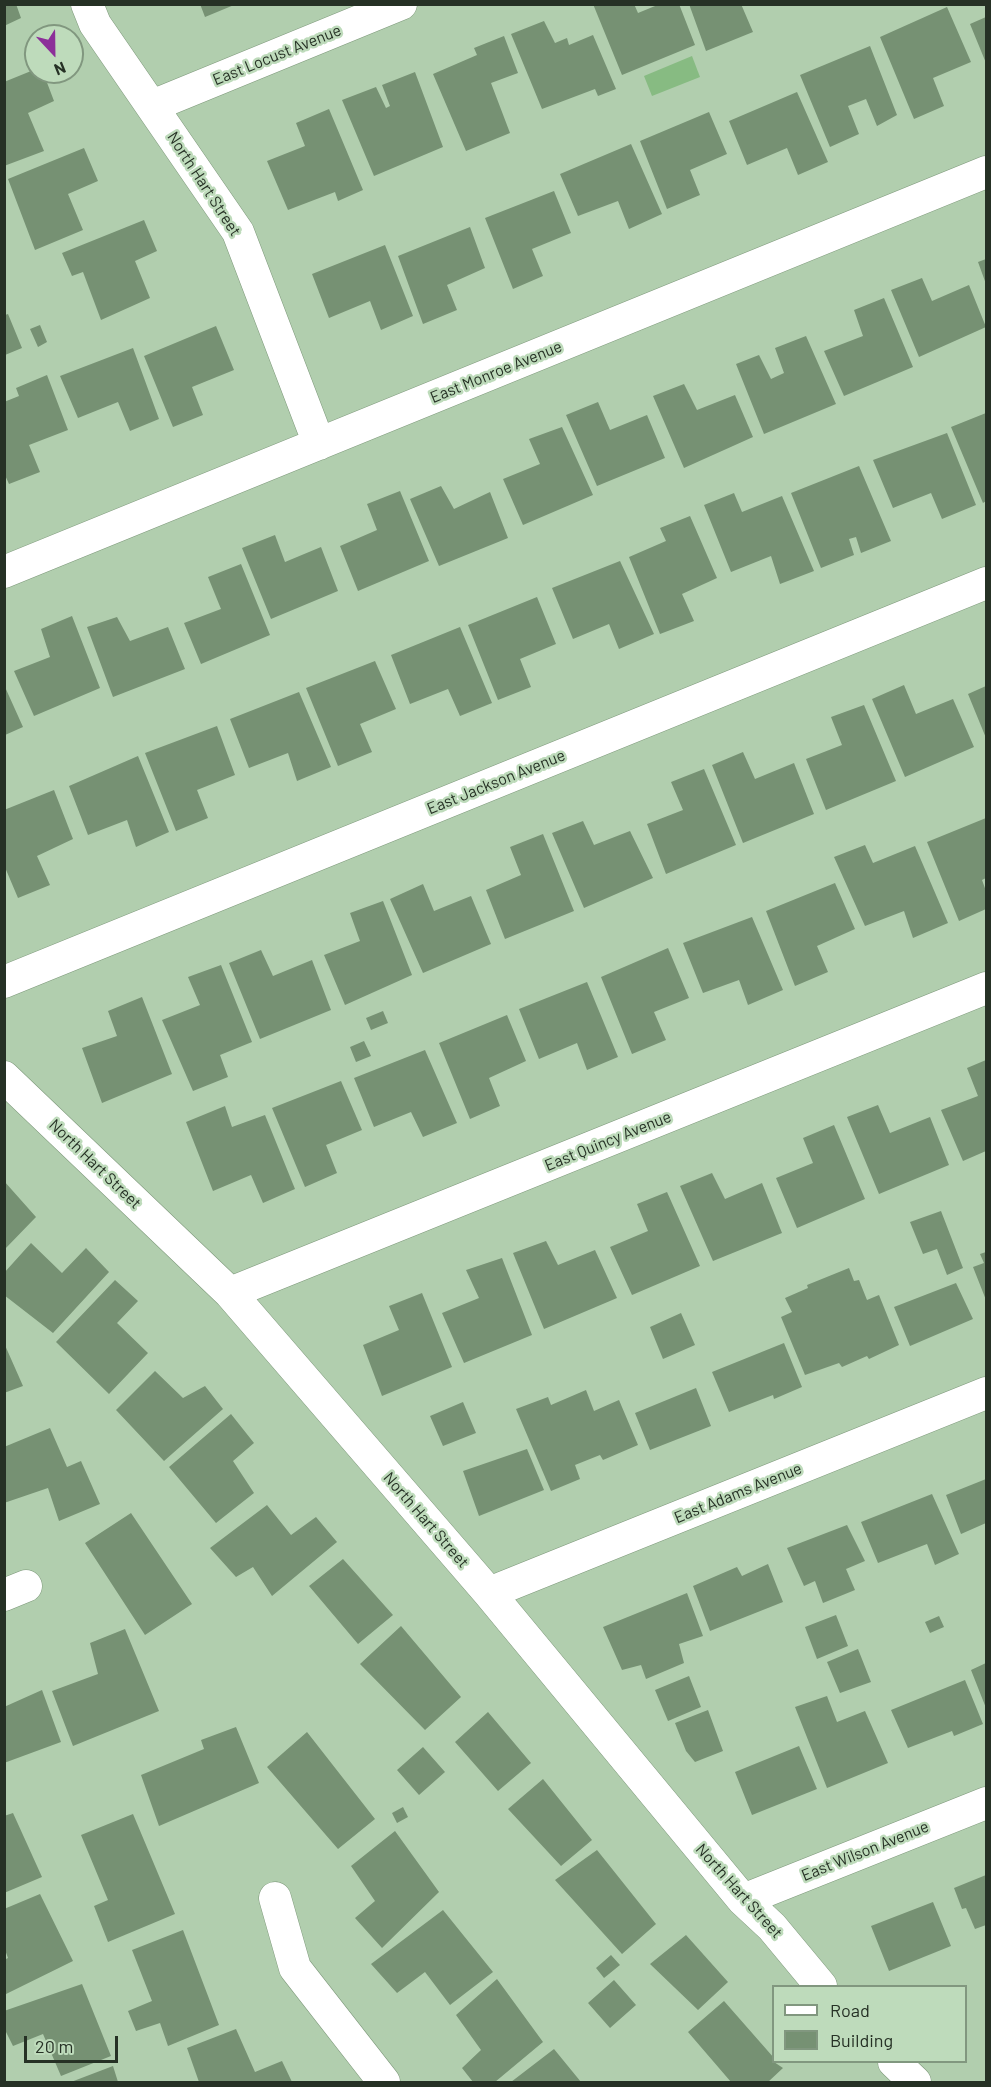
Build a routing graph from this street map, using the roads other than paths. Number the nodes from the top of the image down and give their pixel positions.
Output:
1 (87, 4) edge
2 (401, 4) edge
3 (152, 106) junction
4 (987, 172) edge
5 (320, 444) junction
6 (4, 572) edge
7 (987, 582) edge
8 (4, 982) edge
9 (987, 988) edge
10 (4, 1077) edge
11 (230, 1293) junction
12 (987, 1393) edge
13 (489, 1593) junction
14 (987, 1803) edge
15 (275, 1898) dead end
16 (743, 1900) junction
17 (820, 1985) edge
18 (896, 2063) edge
19 (384, 2082) edge
20 (915, 2082) edge

1 - 3 street, North Hart Street
2 - 3 street, East Locust Avenue
3 - 5 street, North Hart Street
4 - 5 street, East Monroe Avenue
5 - 6 street, East Monroe Avenue
7 - 8 street, East Jackson Avenue
9 - 11 street, East Quincy Avenue
10 - 11 street, North Hart Street
11 - 13 street, North Hart Street
12 - 13 street, East Adams Avenue
13 - 16 street, North Hart Street
14 - 16 street, East Wilson Avenue
15 - 19 street
16 - 17 street, North Hart Street
18 - 20 street

